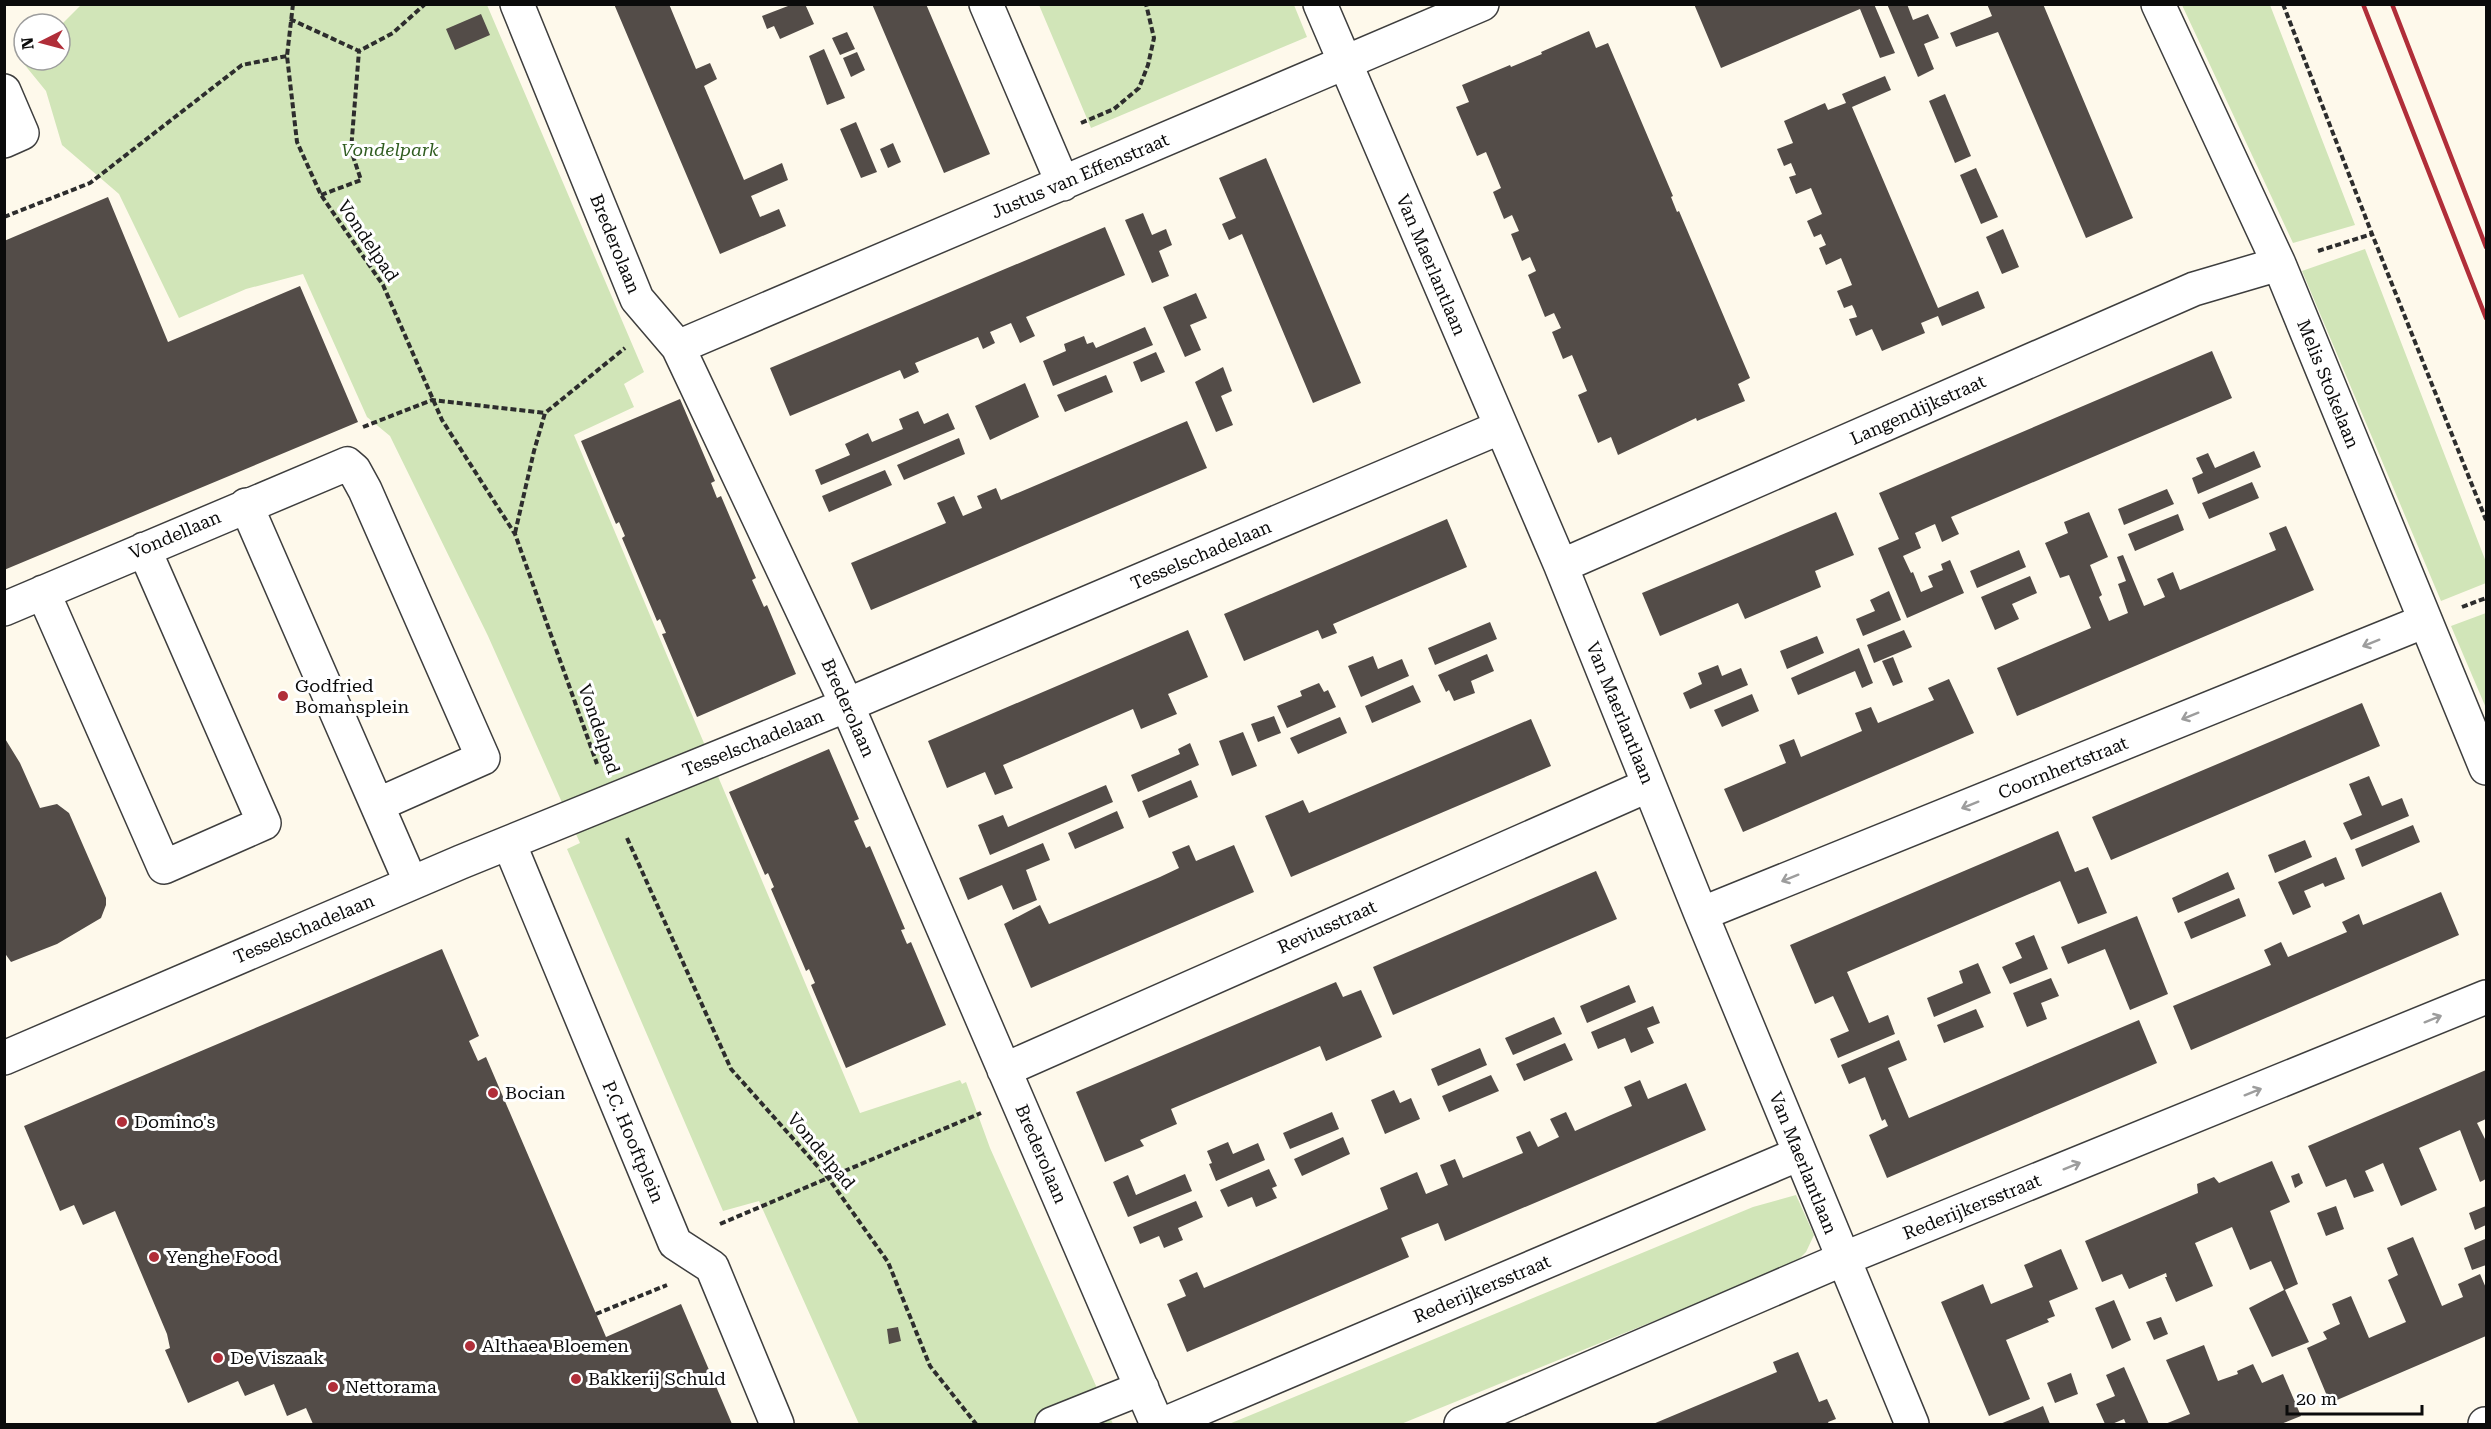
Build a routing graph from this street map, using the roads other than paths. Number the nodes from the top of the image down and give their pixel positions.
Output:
1 (517, 4) edge
2 (986, 4) edge
3 (1320, 4) edge
4 (1482, 4) edge
5 (2158, 4) edge
6 (1344, 64) junction
7 (4, 91) edge
8 (4, 141) edge
9 (1063, 184) junction
10 (2279, 264) junction
11 (669, 337) junction
12 (1501, 427) junction
13 (246, 505) junction
14 (144, 549) junction
15 (1561, 566) junction
16 (43, 592) junction
17 (4, 609) edge
18 (2425, 621) junction
19 (847, 705) junction
20 (2487, 768) edge
21 (1649, 785) junction
22 (377, 805) junction
23 (509, 843) junction
24 (411, 883) junction
25 (1701, 914) junction
26 (2487, 997) edge
27 (4, 1058) edge
28 (1010, 1084) junction
29 (1799, 1154) junction
30 (1843, 1259) junction
31 (1142, 1388) junction
32 (777, 1425) edge
33 (1052, 1425) edge
34 (1157, 1425) edge
35 (1164, 1425) edge
36 (1461, 1425) edge
37 (1912, 1425) edge

1 - 11 street, Brederolaan
2 - 9 street
3 - 6 street, Van Maerlantlaan
4 - 6 street, Justus van Effenstraat
5 - 10 street, Melis Stokelaan
6 - 9 street, Justus van Effenstraat
6 - 12 street, Van Maerlantlaan
7 - 8 street
9 - 11 street, Justus van Effenstraat
10 - 15 street, Langendijkstraat
10 - 18 street, Melis Stokelaan
11 - 19 street, Brederolaan
12 - 15 street, Van Maerlantlaan
12 - 19 street, Tesselschadelaan
13 - 14 street, Vondellaan
13 - 22 street
13 - 22 street, Vondellaan
14 - 16 street, Vondellaan
14 - 16 street
15 - 21 street, Van Maerlantlaan
16 - 17 street, Vondellaan
18 - 20 street, Melis Stokelaan
18 -> 25 street, Coornhertstraat
19 - 23 street, Tesselschadelaan
19 - 28 street, Brederolaan
21 - 25 street, Van Maerlantlaan
21 - 28 street, Reviusstraat
22 - 24 street
23 - 24 street, Tesselschadelaan
23 - 32 street, P.C. Hooftplein
24 - 27 street, Tesselschadelaan
25 - 29 street, Van Maerlantlaan
30 -> 26 street, Rederijkersstraat
28 - 31 street, Brederolaan
29 - 30 street, Van Maerlantlaan
29 - 35 street, Rederijkersstraat
30 - 36 street, Rederijkersstraat
30 - 37 street, Van Maerlantlaan
31 - 33 street
31 - 34 street, Brederolaan

